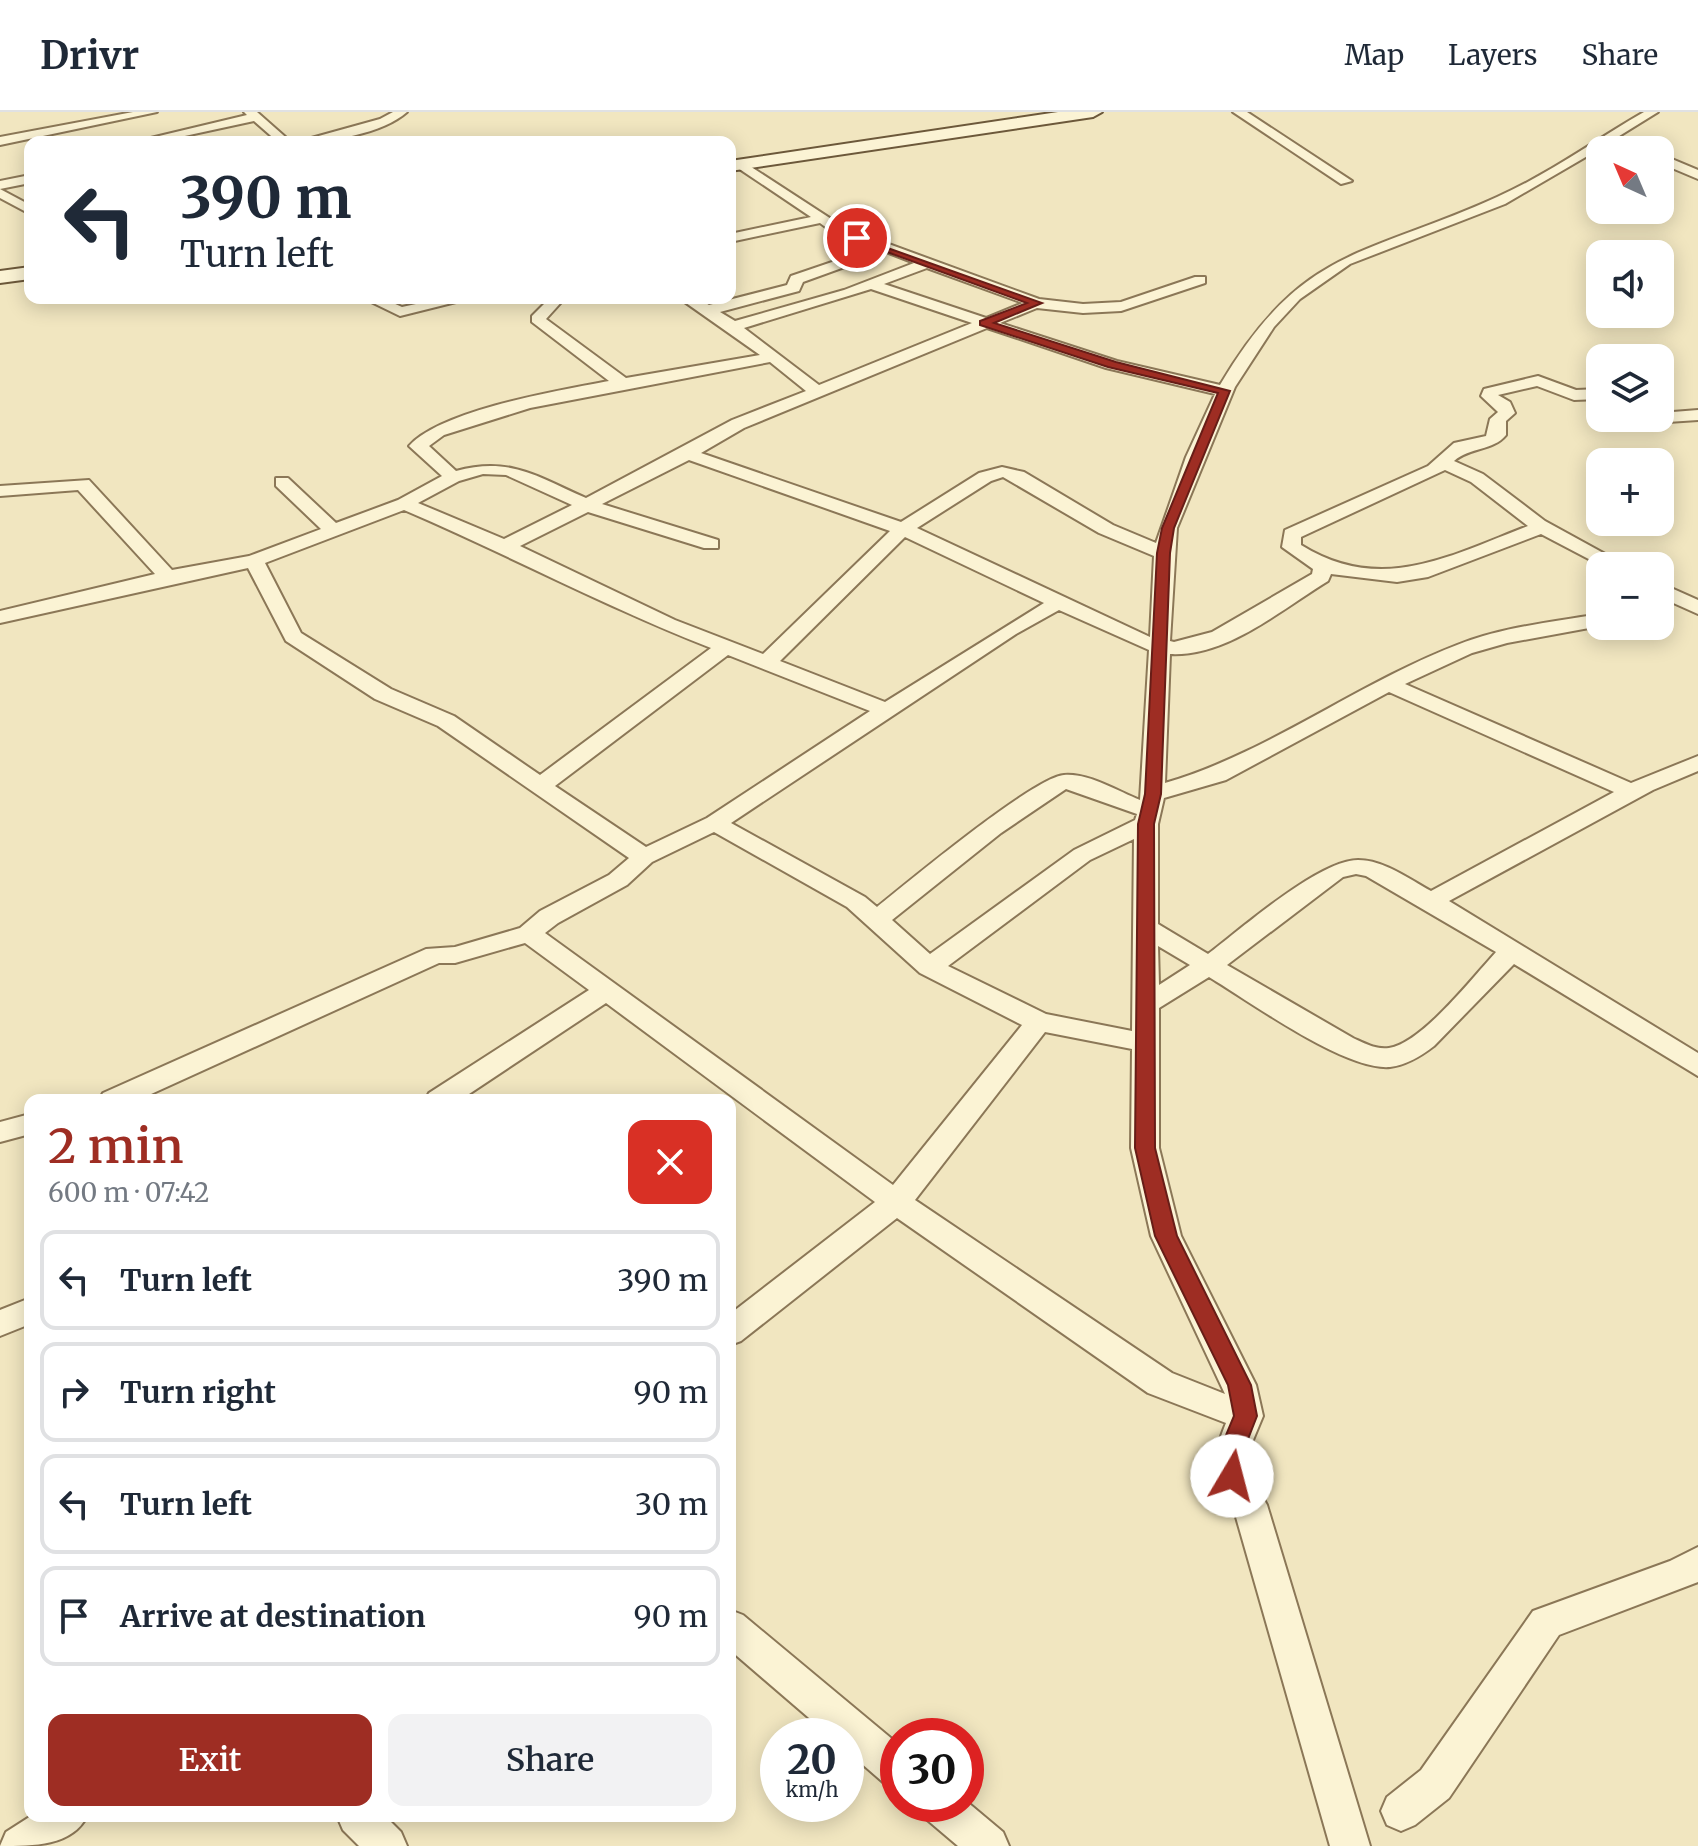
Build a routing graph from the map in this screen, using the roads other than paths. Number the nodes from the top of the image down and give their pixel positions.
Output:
1 (151, 112) edge
2 (401, 112) edge
3 (1093, 112) edge
4 (1239, 112) edge
5 (1652, 112) edge
6 (253, 114) edge
7 (27, 136) edge
8 (164, 136) edge
9 (278, 136) edge
10 (327, 136) edge
11 (1611, 136) edge
12 (6, 140) edge
13 (24, 150) edge
14 (1586, 151) edge
15 (1674, 164) edge
16 (736, 166) edge
17 (1698, 175) edge
18 (24, 180) edge
19 (1346, 181) dead end
20 (0, 185) edge
21 (0, 193) edge
22 (24, 206) edge
23 (24, 209) edge
24 (0, 212) edge
25 (821, 219) junction
26 (736, 237) edge
27 (885, 248) junction
28 (926, 263) junction
29 (24, 274) edge
30 (0, 277) edge
31 (1200, 280) dead end
32 (872, 285) junction
33 (736, 303) edge
34 (1036, 303) junction
35 (383, 304) edge
36 (437, 304) edge
37 (547, 304) edge
38 (697, 304) edge
39 (731, 304) edge
40 (708, 310) junction
41 (984, 323) junction
42 (733, 326) junction
43 (774, 357) junction
44 (621, 382) junction
45 (815, 390) junction
46 (1224, 391) junction
47 (1586, 395) edge
48 (1698, 415) edge
49 (1674, 417) edge
50 (688, 454) junction
51 (1444, 463) junction
52 (453, 477) junction
53 (282, 482) dead end
54 (0, 491) edge
55 (404, 504) junction
56 (588, 506) junction
57 (1543, 527) junction
58 (903, 529) junction
59 (334, 531) junction
60 (711, 544) dead end
61 (505, 546) junction
62 (1590, 552) edge
63 (1164, 553) junction
64 (254, 561) junction
65 (1323, 567) junction
66 (168, 577) junction
67 (1674, 596) edge
68 (1058, 603) junction
69 (1692, 606) edge
70 (0, 617) edge
71 (1586, 622) edge
72 (725, 647) junction
73 (1162, 647) junction
74 (766, 663) junction
75 (1388, 684) junction
76 (886, 710) junction
77 (1698, 763) edge
78 (540, 786) junction
79 (1632, 792) junction
80 (1149, 810) junction
81 (715, 823) junction
82 (644, 857) junction
83 (1431, 901) junction
84 (875, 921) junction
85 (1146, 928) junction
86 (529, 934) junction
87 (1512, 951) junction
88 (1211, 964) junction
89 (929, 967) junction
90 (605, 992) junction
91 (1143, 1006) junction
92 (1039, 1022) junction
93 (1144, 1042) junction
94 (1698, 1066) edge
95 (126, 1094) edge
96 (448, 1094) edge
97 (24, 1126) edge
98 (0, 1132) edge
99 (896, 1202) junction
100 (24, 1313) edge
101 (0, 1323) edge
102 (736, 1327) edge
103 (1246, 1416) junction
104 (1698, 1563) edge
105 (736, 1632) edge
106 (880, 1754) edge
107 (1401, 1811) dead end
108 (58, 1822) edge
109 (363, 1822) edge
110 (960, 1822) edge
111 (20, 1846) edge
112 (387, 1846) edge
113 (989, 1846) edge
114 (1350, 1846) edge

1 - 7 street
2 - 10 street
3 - 16 main road
4 - 19 street
5 - 11 street
6 - 8 street
6 - 9 street
12 - 13 street
14 - 46 street
15 - 17 street
16 - 25 street
18 - 20 street
21 - 22 street
23 - 24 street
25 - 26 street
25 - 27 street
27 - 28 street
27 - 33 street
28 - 32 street
28 - 34 street
29 - 30 main road
31 - 34 street
32 - 41 street
32 - 42 street
34 - 41 street
35 - 36 street
37 - 44 street
38 - 40 street
39 - 40 street
40 - 42 street
41 - 45 street
41 - 46 street
42 - 43 street
43 - 44 street
43 - 45 street
44 - 52 street
45 - 50 street
46 - 63 street
47 - 51 street
48 - 49 street
50 - 56 street
50 - 58 street
51 - 57 street
51 - 65 street
52 - 55 street
52 - 56 street
53 - 59 street
54 - 66 street
55 - 59 street
55 - 61 street
56 - 60 street
56 - 61 street
57 - 62 street
57 - 65 street
58 - 63 street
58 - 68 street
58 - 74 street
59 - 64 street
61 - 72 street
63 - 73 street
64 - 66 street
64 - 78 street
65 - 73 street
66 - 70 street
67 - 69 street
68 - 73 street
68 - 76 street
71 - 75 street
72 - 74 street
72 - 78 street
73 - 80 street
74 - 76 street
75 - 79 street
75 - 80 street
76 - 81 street
77 - 79 street
78 - 82 street
79 - 83 street
80 - 84 street
80 - 85 street
80 - 89 street
81 - 82 street
81 - 84 street
82 - 86 street
83 - 87 street
83 - 88 street
84 - 89 street
85 - 88 street
85 - 91 street
86 - 90 street
86 - 95 street
87 - 88 street
87 - 94 street
88 - 91 street
89 - 92 street
90 - 96 street
90 - 99 street
91 - 93 street
92 - 93 street
92 - 99 street
93 - 103 street
97 - 98 street
99 - 102 street
99 - 103 street
100 - 101 street
103 - 114 street
104 - 107 street
105 - 106 street
108 - 111 street
109 - 112 street
110 - 113 street

